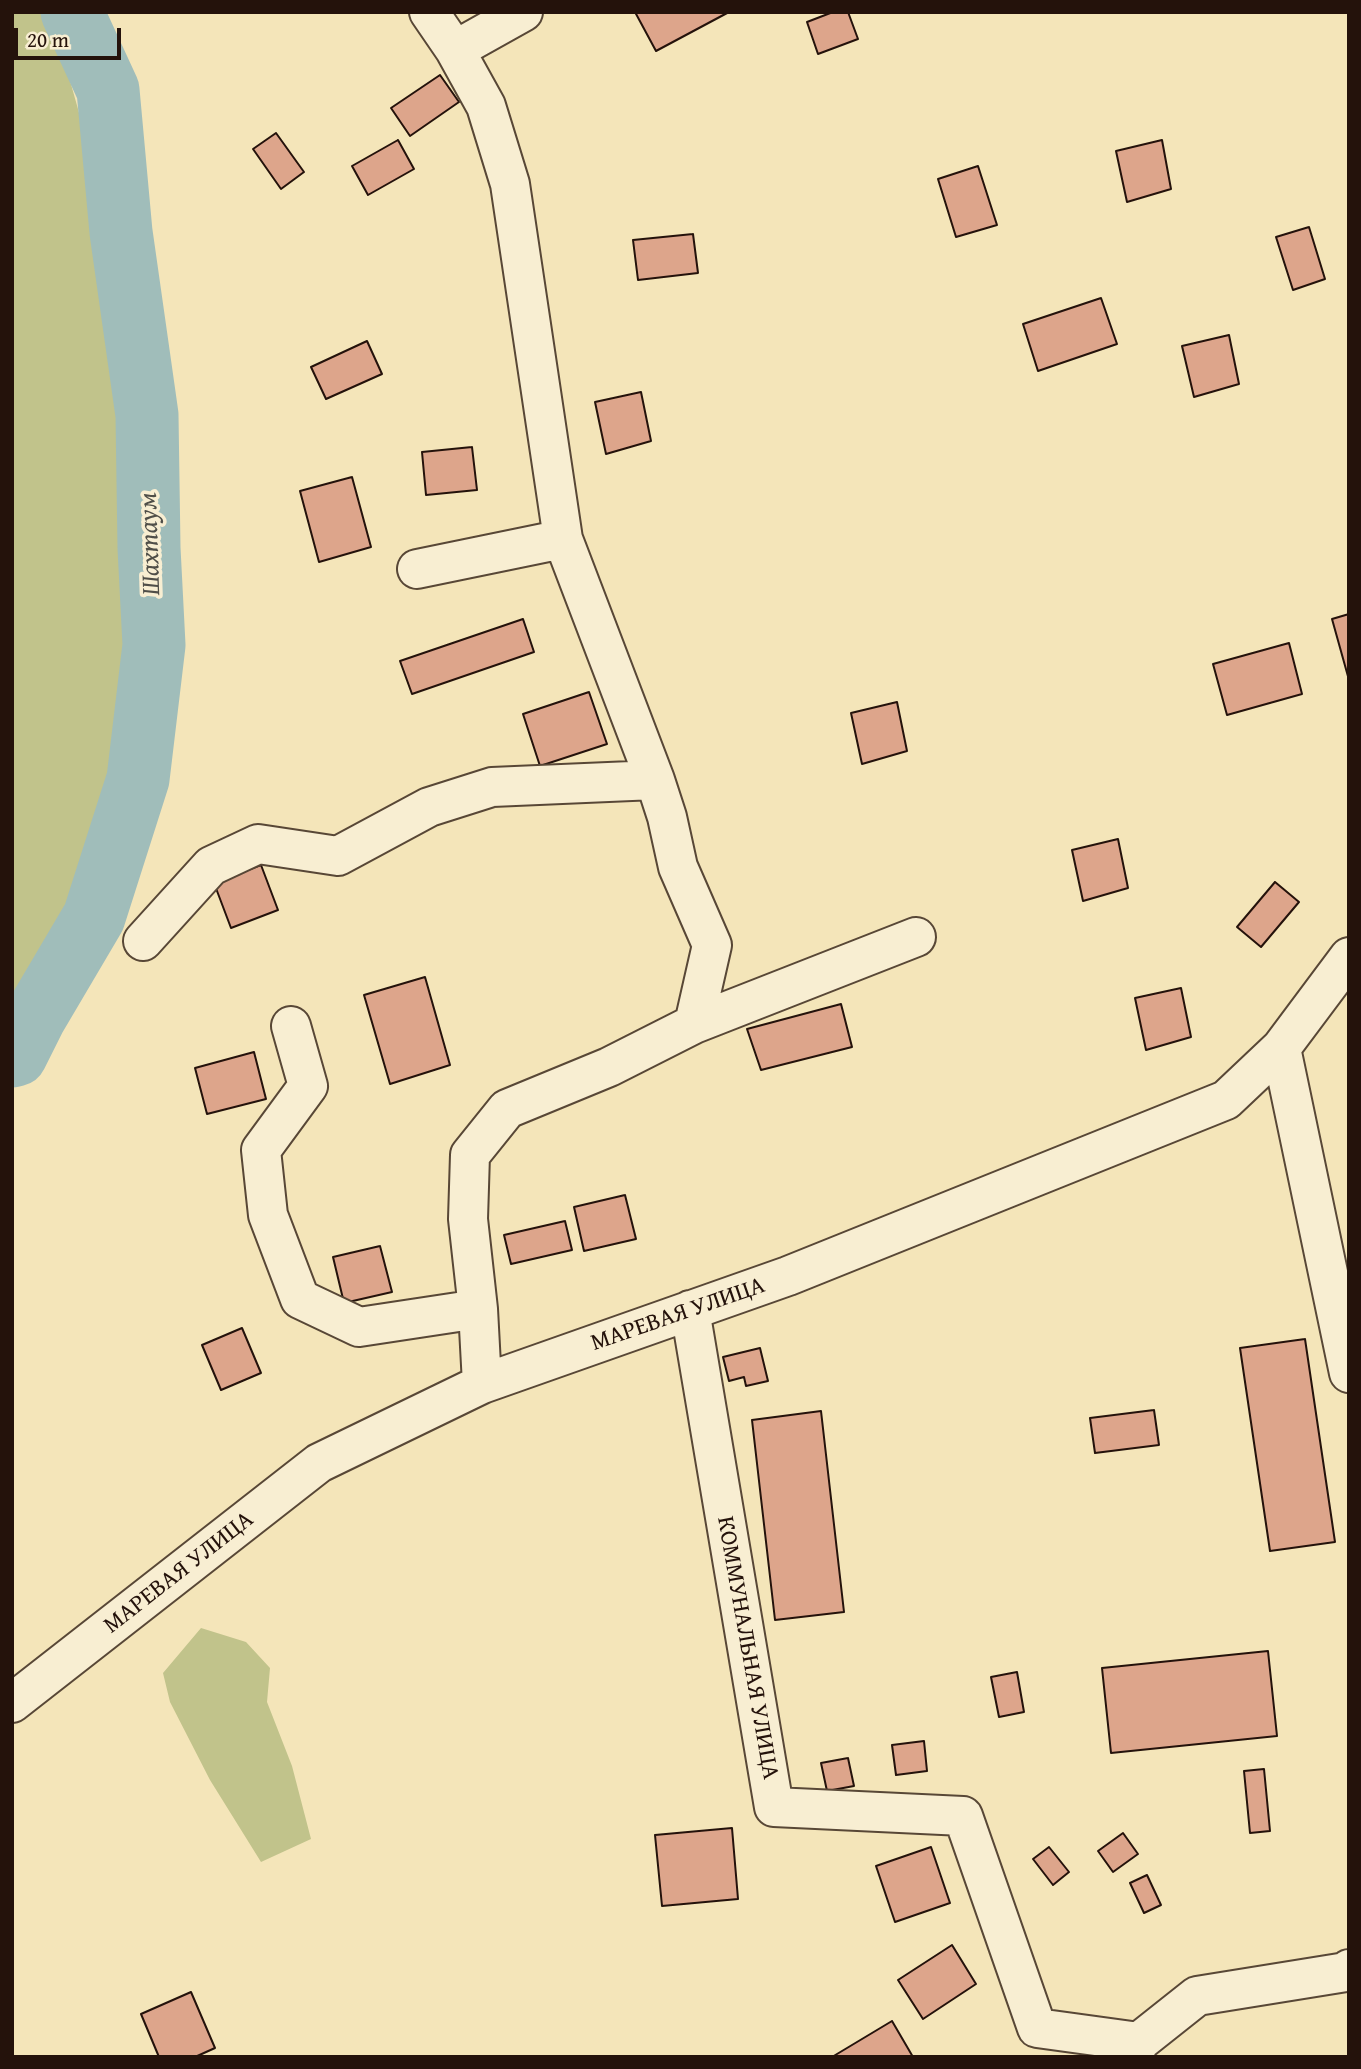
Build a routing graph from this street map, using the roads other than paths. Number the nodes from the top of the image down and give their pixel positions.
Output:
1 (429, 12) edge
2 (523, 12) edge
3 (455, 50) junction
4 (563, 539) junction
5 (417, 569) dead end
6 (654, 780) junction
7 (916, 937) dead end
8 (143, 941) dead end
9 (1349, 957) edge
10 (694, 1024) junction
11 (291, 1026) dead end
12 (1282, 1048) junction
13 (478, 1309) junction
14 (690, 1310) junction
15 (1349, 1373) edge
16 (482, 1384) junction
17 (12, 1703) edge
18 (1349, 1969) edge
19 (1136, 2050) edge

1 - 3 street
2 - 3 street
3 - 4 street
4 - 5 street
4 - 6 street
6 - 8 street
6 - 10 street
7 - 10 street
9 - 12 street, МАРЕВАЯ УЛИЦА
10 - 13 street
11 - 13 street
12 - 14 street, МАРЕВАЯ УЛИЦА
12 - 15 street
13 - 16 street
14 - 16 street, МАРЕВАЯ УЛИЦА
14 - 19 street, КОММУНАЛЬНАЯ УЛИЦА
16 - 17 street, МАРЕВАЯ УЛИЦА
18 - 19 street, КОММУНАЛЬНАЯ УЛИЦА

